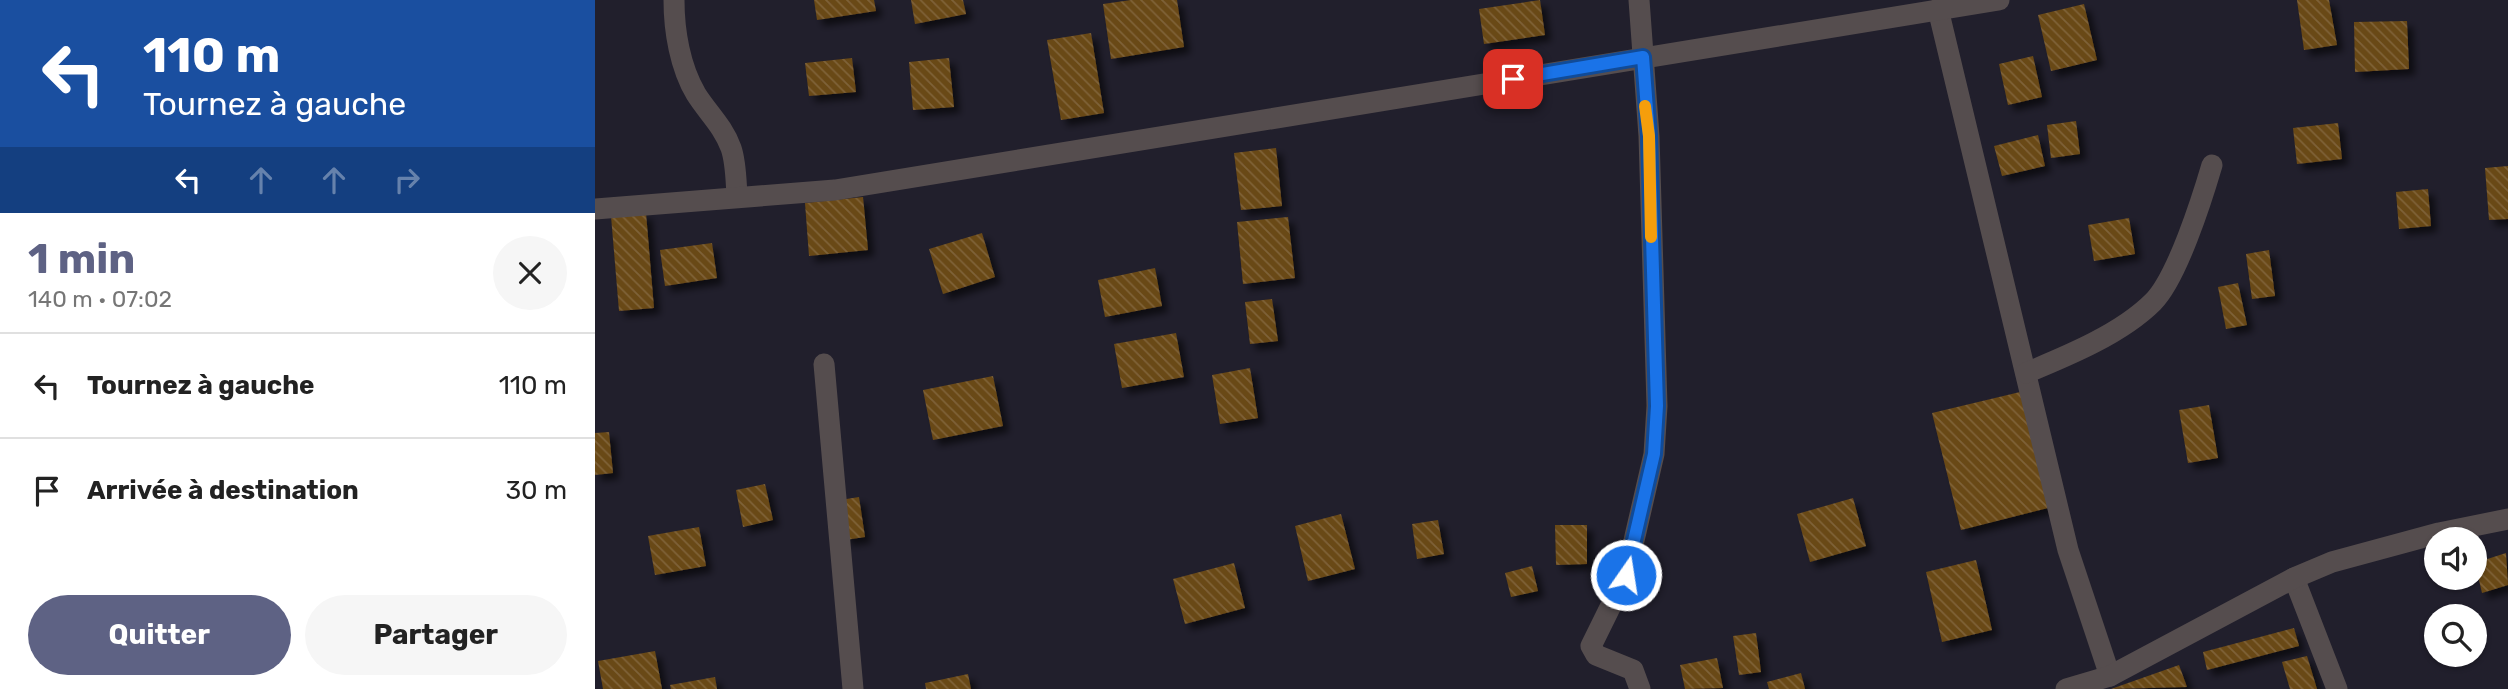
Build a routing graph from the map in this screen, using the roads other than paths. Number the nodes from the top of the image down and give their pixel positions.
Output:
1 (674, 0) edge
2 (1639, 0) edge
3 (1999, 0) edge
4 (1938, 9) junction
5 (1643, 57) junction
6 (2212, 165) dead end
7 (737, 196) junction
8 (595, 209) edge
9 (824, 364) dead end
10 (2026, 373) junction
11 (2508, 519) edge
12 (2294, 578) junction
13 (2110, 676) junction
14 (853, 689) edge
15 (1640, 689) edge
16 (2066, 689) edge
17 (2337, 689) edge

1 - 7 street
2 - 5 street
3 - 4 street
4 - 5 street
4 - 10 street
5 - 7 street
5 - 15 street
6 - 10 street
7 - 8 street
9 - 14 street
10 - 13 street
11 - 12 street
12 - 13 street
12 - 17 street
13 - 16 street

